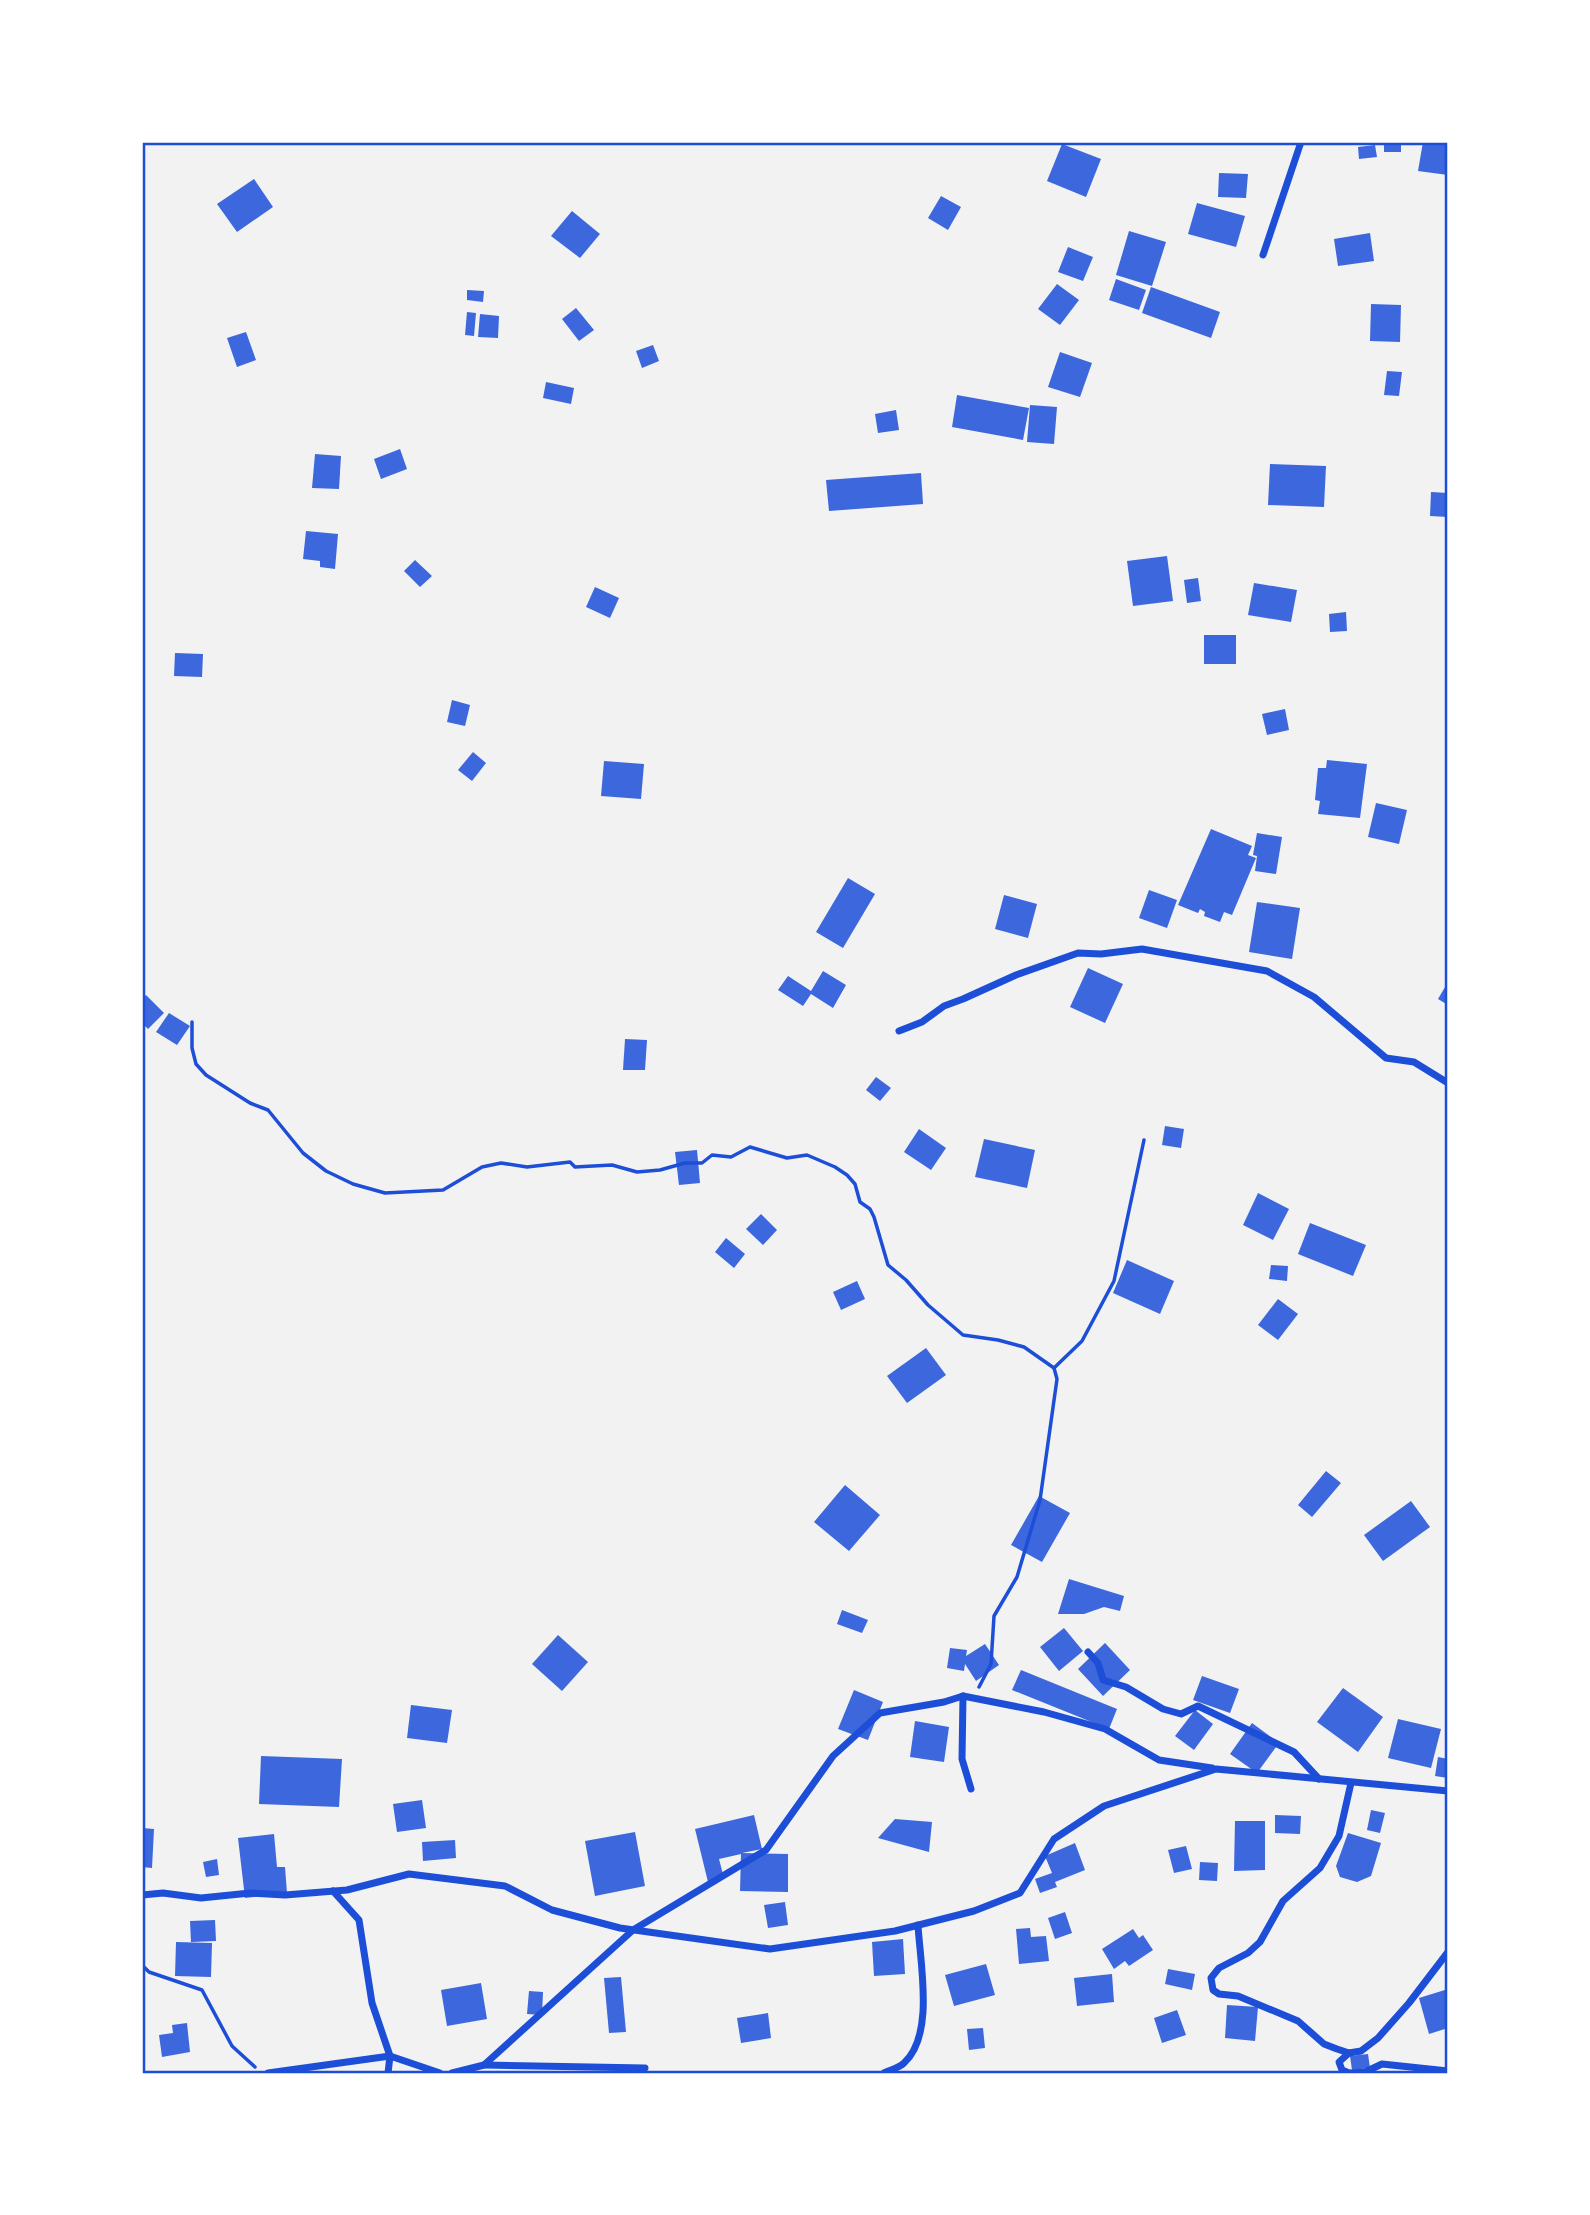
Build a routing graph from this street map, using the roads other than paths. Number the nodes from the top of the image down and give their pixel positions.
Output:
1 (1301, 142) edge
2 (1263, 255) dead end
3 (899, 1031) dead end
4 (1448, 1083) edge
5 (1088, 1652) dead end
6 (963, 1696) junction
7 (1216, 1769) junction
8 (1319, 1779) junction
9 (1351, 1783) junction
10 (971, 1789) dead end
11 (1448, 1791) edge
12 (333, 1891) junction
13 (142, 1895) edge
14 (918, 1925) junction
15 (633, 1930) junction
16 (1448, 1952) edge
17 (1349, 2053) junction
18 (390, 2056) junction
19 (484, 2065) junction
20 (645, 2068) dead end
21 (1448, 2071) edge
22 (268, 2073) edge
23 (388, 2073) edge
24 (440, 2073) edge
25 (452, 2073) edge
26 (884, 2073) edge

1 - 2 street
3 - 4 street
5 - 8 street
6 - 7 street
6 - 10 street
6 - 15 street
7 - 8 street
7 - 14 street
8 - 9 street
9 - 11 street
9 - 17 street
12 - 13 street
12 - 15 street
12 - 18 street
14 - 15 street
14 - 26 street
15 - 19 street
16 - 17 street
17 - 21 street
18 - 22 street
18 - 23 street
18 - 24 street
19 - 20 street
19 - 25 street

